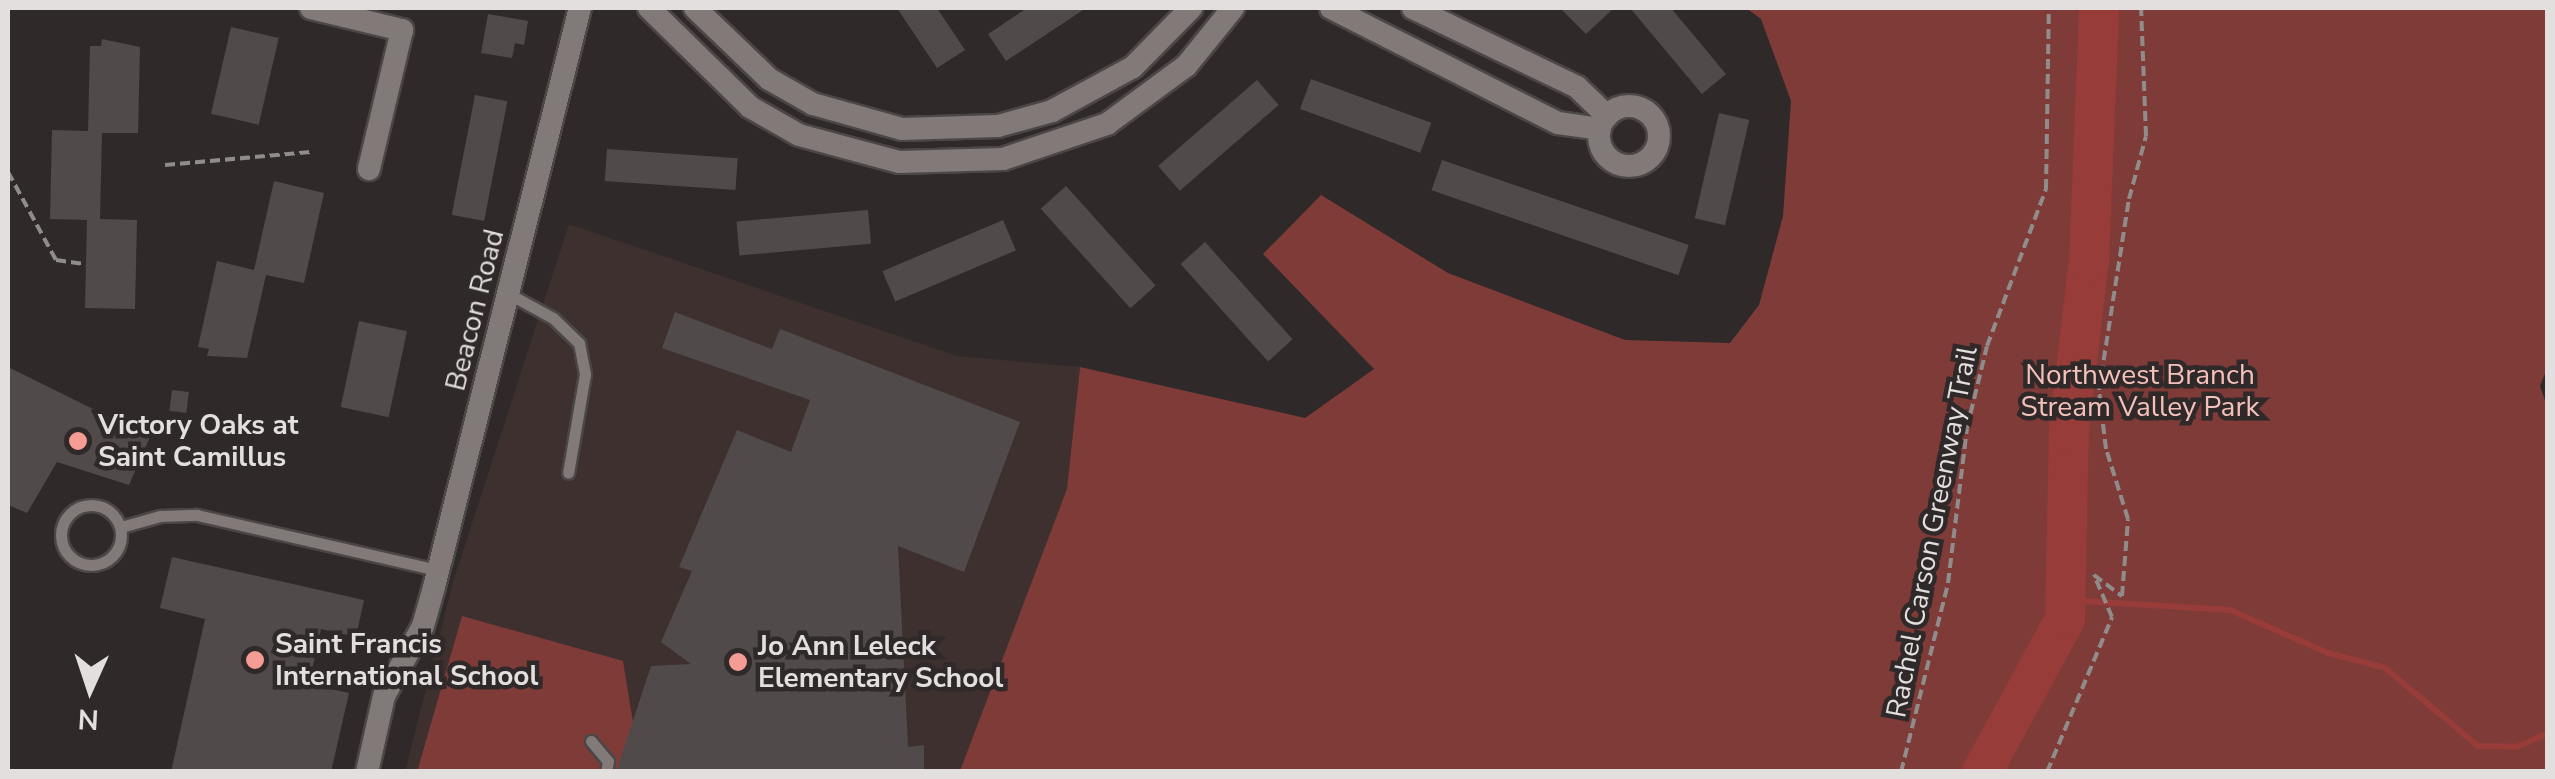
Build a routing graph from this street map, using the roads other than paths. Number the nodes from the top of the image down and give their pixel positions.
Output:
1 (312, 8) edge
2 (580, 8) edge
3 (649, 8) edge
4 (695, 8) edge
5 (1191, 8) edge
6 (1233, 8) edge
7 (1331, 8) edge
8 (1413, 8) edge
9 (1015, 122) junction
10 (1023, 154) junction
11 (369, 169) dead end
12 (512, 295) junction
13 (599, 370) dead end
14 (585, 374) junction
15 (568, 473) dead end
16 (121, 527) junction
17 (438, 570) junction
18 (591, 741) dead end
19 (367, 772) edge
20 (606, 772) edge

1 - 11 street
2 - 12 street, Beacon Road
3 - 10 street
4 - 9 street
5 - 9 street
6 - 10 street
7 - 8 street
9 - 10 street
12 - 14 lane
12 - 17 street, Beacon Road
13 - 14 lane
14 - 15 lane
16 - 16 lane
16 - 17 lane
17 - 19 street, Beacon Road
18 - 20 lane

